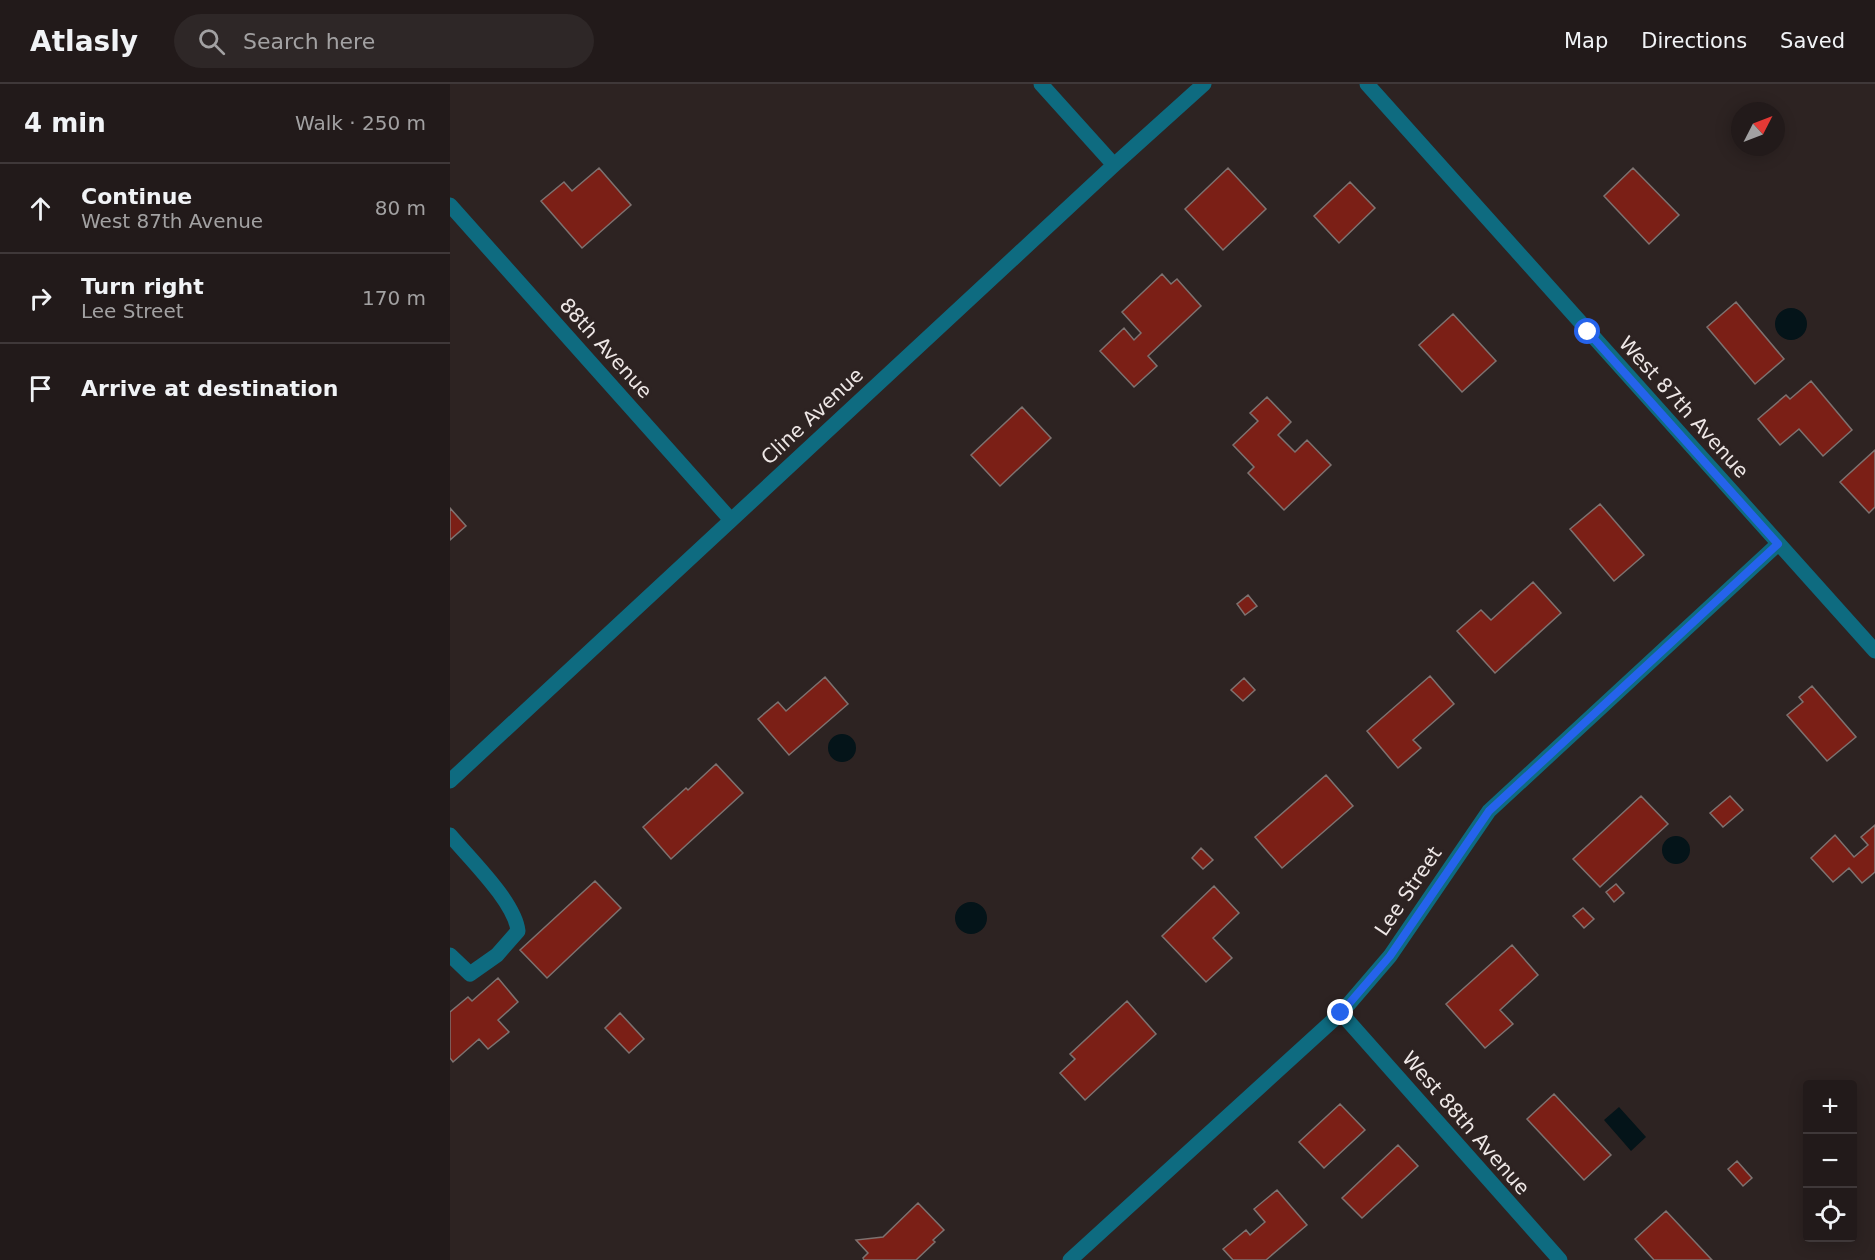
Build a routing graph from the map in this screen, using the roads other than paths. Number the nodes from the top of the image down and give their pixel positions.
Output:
1 (1041, 84) edge
2 (1204, 84) edge
3 (1367, 84) edge
4 (1114, 165) junction
5 (450, 205) edge
6 (731, 520) junction
7 (1778, 544) junction
8 (1875, 651) edge
9 (450, 781) edge
10 (450, 835) edge
11 (450, 955) edge
12 (1341, 1013) junction
13 (1070, 1260) edge
14 (1560, 1260) edge

1 - 4 street
2 - 4 street, Cline Avenue
3 - 7 street, West 87th Avenue
4 - 6 street, Cline Avenue
5 - 6 street, 88th Avenue
6 - 9 street, Cline Avenue
7 - 8 street, West 87th Avenue
7 - 12 street, Lee Street
10 - 11 street
12 - 13 street, Lee Street
12 - 14 street, West 88th Avenue

